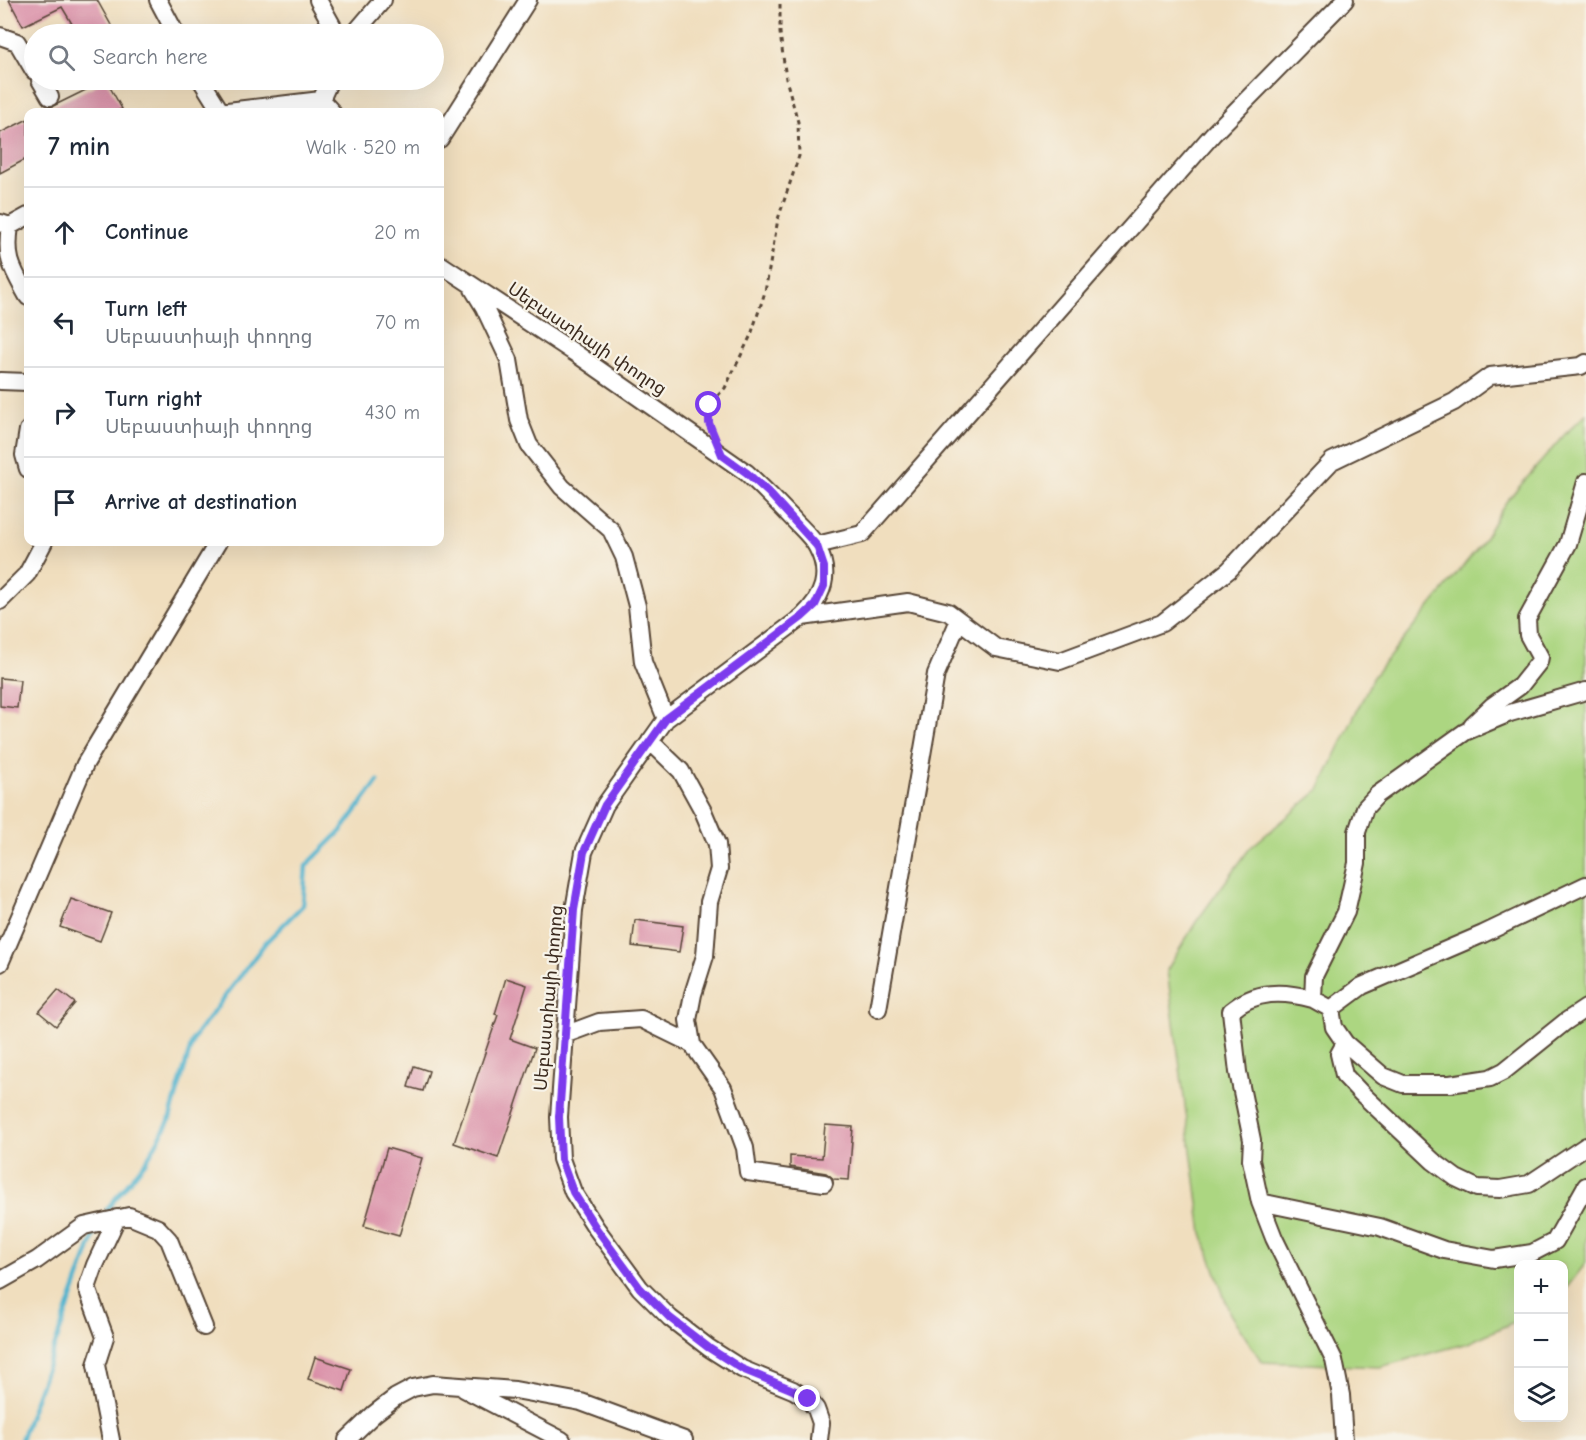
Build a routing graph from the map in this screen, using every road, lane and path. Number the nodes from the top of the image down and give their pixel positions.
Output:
1 (158, 0) edge
2 (318, 0) edge
3 (383, 0) edge
4 (528, 0) edge
5 (780, 0) edge
6 (1345, 0) edge
7 (171, 24) edge
8 (331, 24) edge
9 (363, 24) edge
10 (0, 36) edge
11 (24, 54) edge
12 (46, 90) edge
13 (207, 90) edge
14 (328, 90) edge
15 (50, 97) dead end
16 (326, 106) edge
17 (218, 108) edge
18 (291, 108) edge
19 (444, 133) edge
20 (24, 217) edge
21 (5, 224) edge
22 (444, 267) edge
23 (470, 283) junction
24 (24, 290) edge
25 (1586, 363) edge
26 (0, 381) edge
27 (24, 382) edge
28 (722, 455) junction
29 (1586, 482) edge
30 (42, 546) edge
31 (216, 546) edge
32 (817, 546) junction
33 (0, 601) edge
34 (802, 617) junction
35 (959, 620) junction
36 (1586, 691) edge
37 (666, 719) junction
38 (1465, 732) junction
39 (650, 741) junction
40 (1586, 885) edge
41 (0, 963) edge
42 (1313, 999) junction
43 (1586, 1008) edge
44 (878, 1009) dead end
45 (1332, 1009) junction
46 (564, 1035) junction
47 (1345, 1043) junction
48 (692, 1044) junction
49 (1586, 1146) edge
50 (824, 1183) dead end
51 (1586, 1186) edge
52 (1260, 1202) junction
53 (117, 1218) junction
54 (0, 1281) edge
55 (204, 1327) dead end
56 (458, 1385) junction
57 (111, 1440) edge
58 (347, 1440) edge
59 (562, 1440) edge
60 (684, 1440) edge
61 (819, 1440) edge
62 (1344, 1440) edge

1 - 7 street
2 - 8 street
3 - 9 street
4 - 19 street
5 - 28 path
6 - 32 street
10 - 11 street
12 - 15 street
13 - 17 street
14 - 16 street
16 - 18 street
20 - 21 street
21 - 24 street
22 - 23 street, Սեբաստիայի փողոց
23 - 28 street, Սեբաստիայի փողոց
23 - 37 street
25 - 35 street
26 - 27 street
28 - 32 street, Սեբաստիայի փողոց
29 - 38 street
30 - 33 street
31 - 41 street
32 - 34 street, Սեբաստիայի փողոց
34 - 35 street
34 - 37 street, Սեբաստիայի փողոց
35 - 44 street
36 - 38 street
37 - 39 street, Սեբաստիայի փողոց
38 - 42 street
39 - 46 street, Սեբաստիայի փողոց
39 - 48 street
40 - 45 street
42 - 45 street
42 - 52 street
43 - 47 street
45 - 47 street
46 - 48 street
46 - 61 street, Սեբաստիայի փողոց
47 - 49 street
48 - 50 street
51 - 52 street
52 - 62 street
53 - 54 street
53 - 55 street
53 - 57 street
56 - 58 street
56 - 59 street
56 - 60 street

